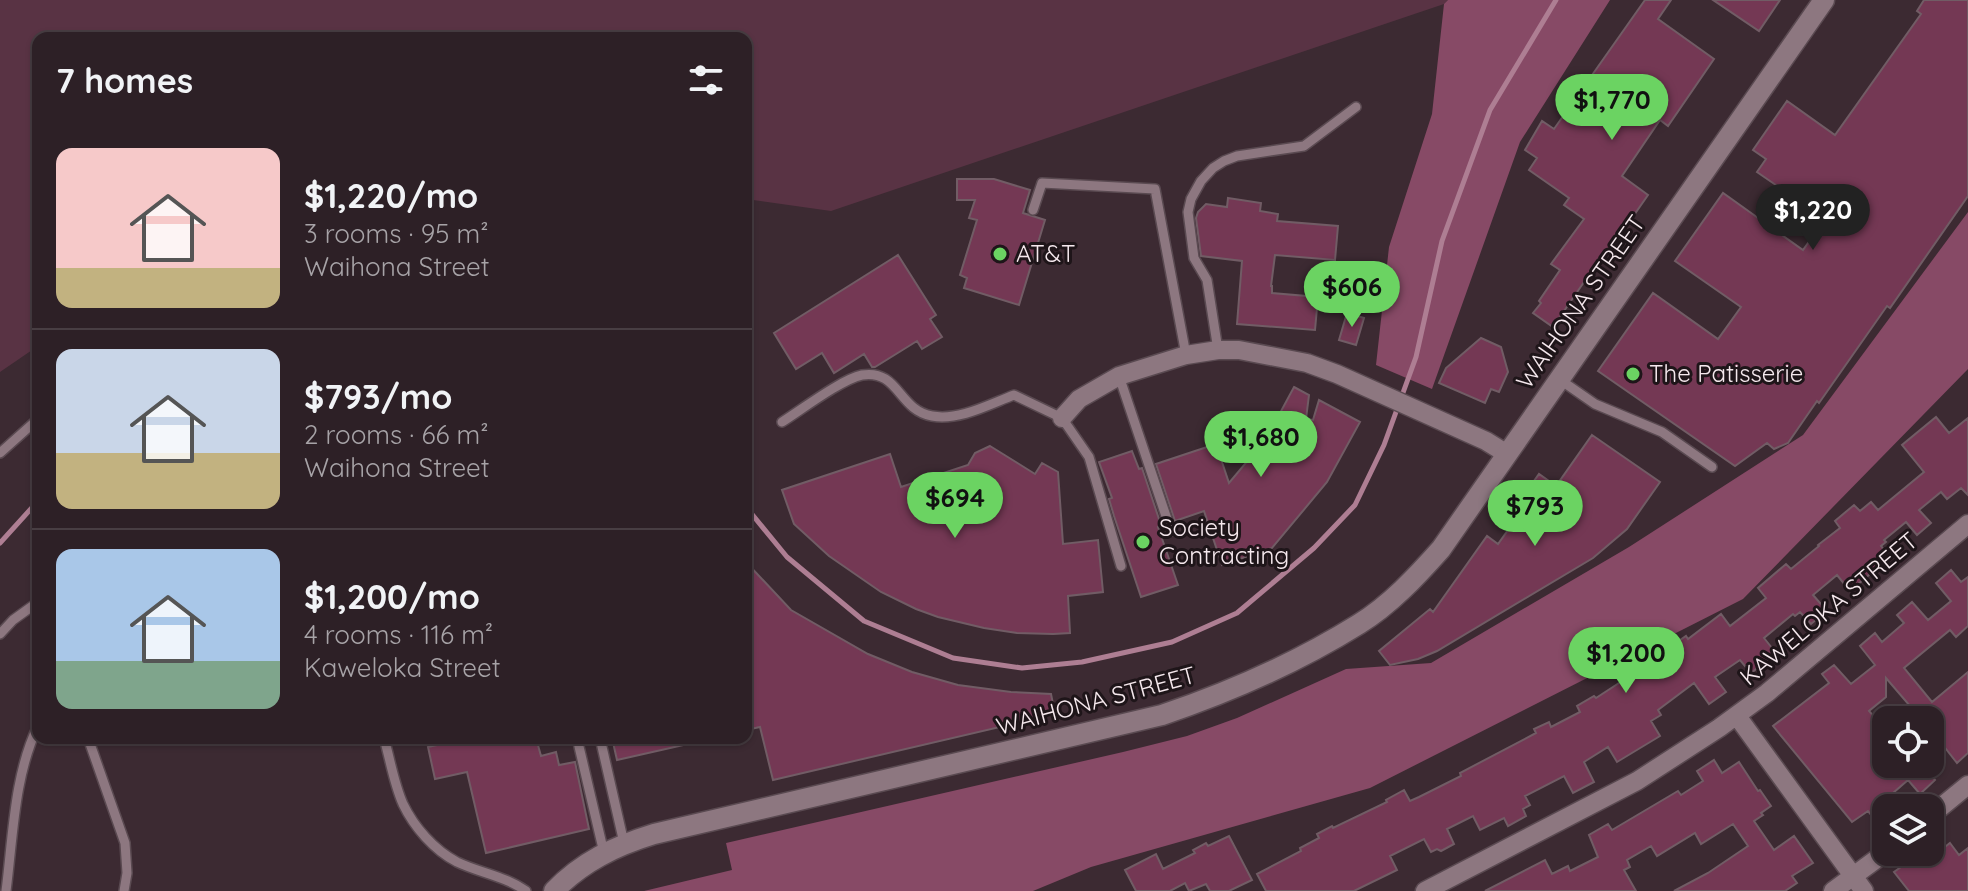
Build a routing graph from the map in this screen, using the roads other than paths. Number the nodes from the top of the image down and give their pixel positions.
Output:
1 (1824, 0) edge
2 (1356, 107) dead end
3 (1033, 210) dead end
4 (1218, 350) junction
5 (1186, 355) junction
6 (1119, 376) junction
7 (1559, 379) junction
8 (1062, 418) junction
9 (782, 422) dead end
10 (32, 424) edge
11 (0, 453) edge
12 (1507, 454) junction
13 (1712, 467) dead end
14 (1968, 524) edge
15 (1171, 531) dead end
16 (1121, 566) dead end
17 (32, 606) edge
18 (0, 634) edge
19 (1737, 716) junction
20 (32, 738) edge
21 (90, 744) edge
22 (386, 744) edge
23 (578, 744) edge
24 (601, 744) edge
25 (1968, 785) edge
26 (1944, 805) edge
27 (624, 843) junction
28 (604, 853) junction
29 (1874, 866) edge
30 (1859, 884) edge
31 (6, 891) edge
32 (124, 891) edge
33 (526, 891) edge
34 (554, 891) edge
35 (1425, 891) edge
36 (1833, 891) edge

1 - 7 street, WAIHONA STREET
2 - 4 lane
3 - 5 lane
4 - 5 street
4 - 12 street
5 - 6 street
6 - 8 street
6 - 15 lane
7 - 12 street, WAIHONA STREET
7 - 13 lane
8 - 9 lane
8 - 16 lane
10 - 11 lane
12 - 27 street, WAIHONA STREET
14 - 19 street, KAWELOKA STREET
17 - 18 lane
19 - 30 street
19 - 35 street, KAWELOKA STREET
20 - 31 lane
21 - 32 lane
22 - 33 lane
23 - 28 lane
24 - 27 lane
25 - 26 street
27 - 28 street, WAIHONA STREET
28 - 34 street, WAIHONA STREET
29 - 30 street
30 - 36 street

